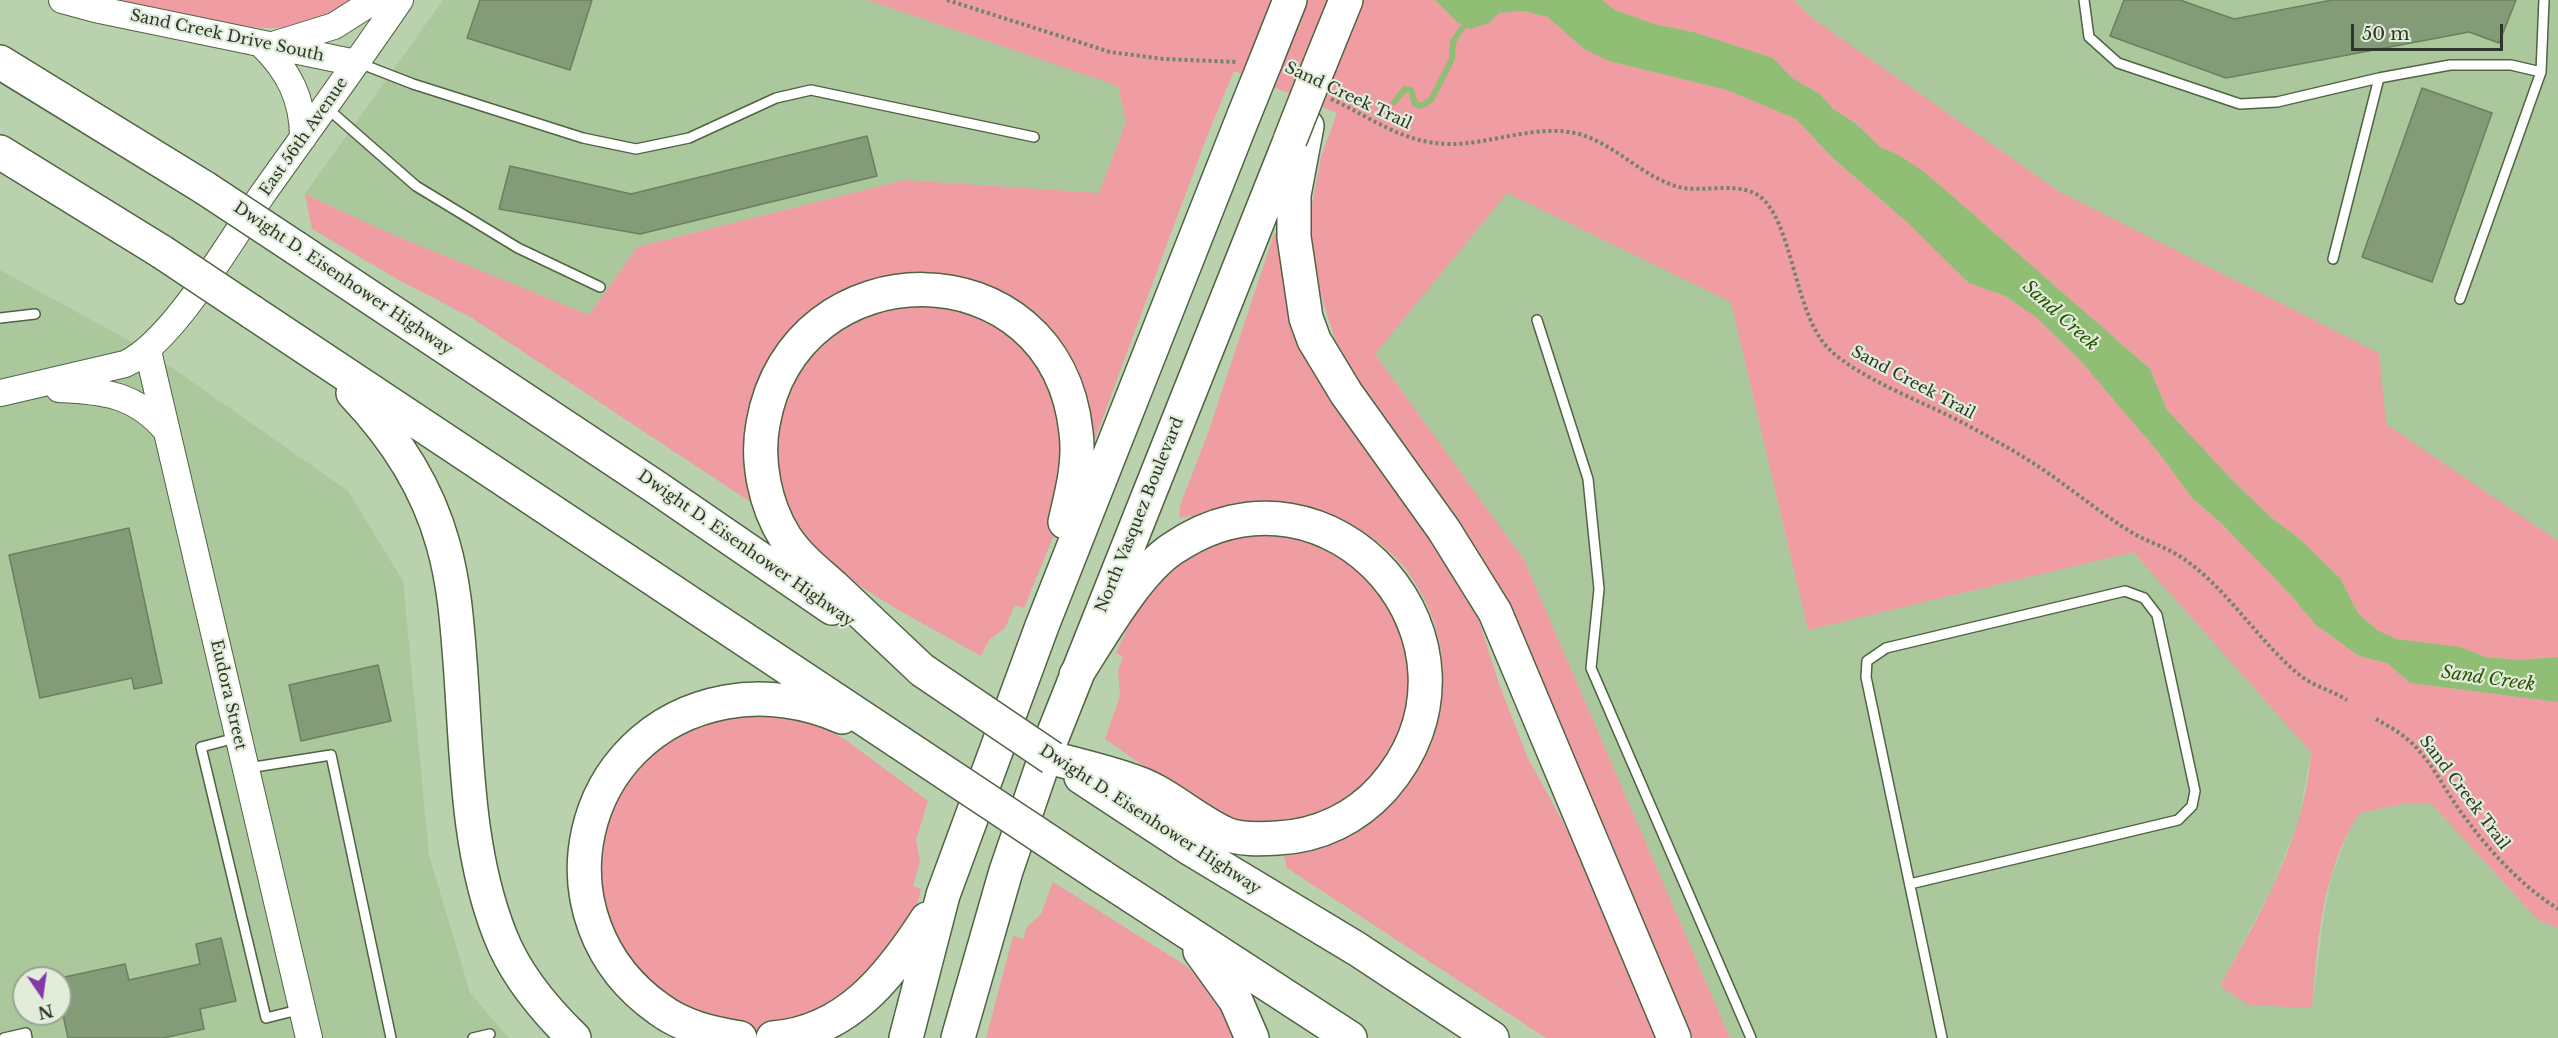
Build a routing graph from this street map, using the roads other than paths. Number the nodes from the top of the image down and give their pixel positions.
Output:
1 (62, 0) edge
2 (375, 0) edge
3 (400, 0) edge
4 (1290, 0) edge
5 (1346, 0) edge
6 (2084, 0) edge
7 (2544, 0) edge
8 (266, 45) junction
9 (0, 62) edge
10 (356, 63) junction
11 (2541, 72) junction
12 (2379, 78) junction
13 (325, 106) junction
14 (1298, 133) junction
15 (1034, 137) dead end
16 (303, 138) junction
17 (0, 152) edge
18 (2332, 259) dead end
19 (600, 288) dead end
20 (2460, 299) dead end
21 (35, 314) dead end
22 (0, 318) edge
23 (1537, 320) dead end
24 (148, 351) junction
25 (312, 351) junction
26 (25, 387) junction
27 (0, 393) edge
28 (166, 430) junction
29 (1042, 626) junction
30 (922, 670) junction
31 (1076, 675) junction
32 (238, 738) junction
33 (899, 742) junction
34 (246, 768) junction
35 (1135, 796) junction
36 (1910, 884) junction
37 (943, 895) junction
38 (1183, 931) junction
39 (979, 959) junction
40 (302, 1009) junction
41 (490, 1034) dead end
42 (4, 1038) edge
43 (27, 1038) edge
44 (309, 1038) edge
45 (391, 1038) edge
46 (473, 1038) edge
47 (574, 1038) edge
48 (740, 1038) edge
49 (773, 1038) edge
50 (906, 1038) edge
51 (958, 1038) edge
52 (972, 1038) edge
53 (1252, 1038) edge
54 (1350, 1038) edge
55 (1492, 1038) edge
56 (1674, 1038) edge
57 (1751, 1038) edge
58 (1942, 1038) edge

1 - 8 main road, Sand Creek Drive South
2 - 8 main road
3 - 10 main road, East 56th Avenue
4 - 29 highway, bridge
5 - 14 highway, bridge
6 - 12 lane
7 - 11 lane
8 - 10 main road, Sand Creek Drive South
8 - 16 main road
9 - 30 highway, Dwight D. Eisenhower Highway, bridge
10 - 13 main road, East 56th Avenue
10 - 15 lane
11 - 12 lane
11 - 20 lane
12 - 18 lane
13 - 16 main road, East 56th Avenue
13 - 19 lane
14 - 31 highway, North Vasquez Boulevard
14 - 56 highway
16 - 24 main road, East 56th Avenue
17 - 25 highway, bridge
21 - 22 lane
23 - 57 lane
24 - 26 main road, East 56th Avenue
24 - 28 main road, Eudora Street
25 - 33 highway
25 - 47 highway
26 - 27 main road, East 56th Avenue
26 - 28 main road
28 - 32 main road, Eudora Street
29 - 30 highway
29 - 37 highway
30 - 35 highway, Dwight D. Eisenhower Highway, bridge
31 - 35 highway
31 - 39 highway, North Vasquez Boulevard
32 - 34 main road, Eudora Street
32 - 40 lane
33 - 38 highway, bridge
33 - 48 highway
34 - 40 main road, Eudora Street
34 - 45 lane
35 - 55 highway, Dwight D. Eisenhower Highway
36 - 36 lane
36 - 58 lane
37 - 49 highway
37 - 50 highway
38 - 53 highway
38 - 54 highway
39 - 51 highway, North Vasquez Boulevard
39 - 52 highway
40 - 44 main road, Eudora Street
41 - 46 lane
42 - 43 lane

